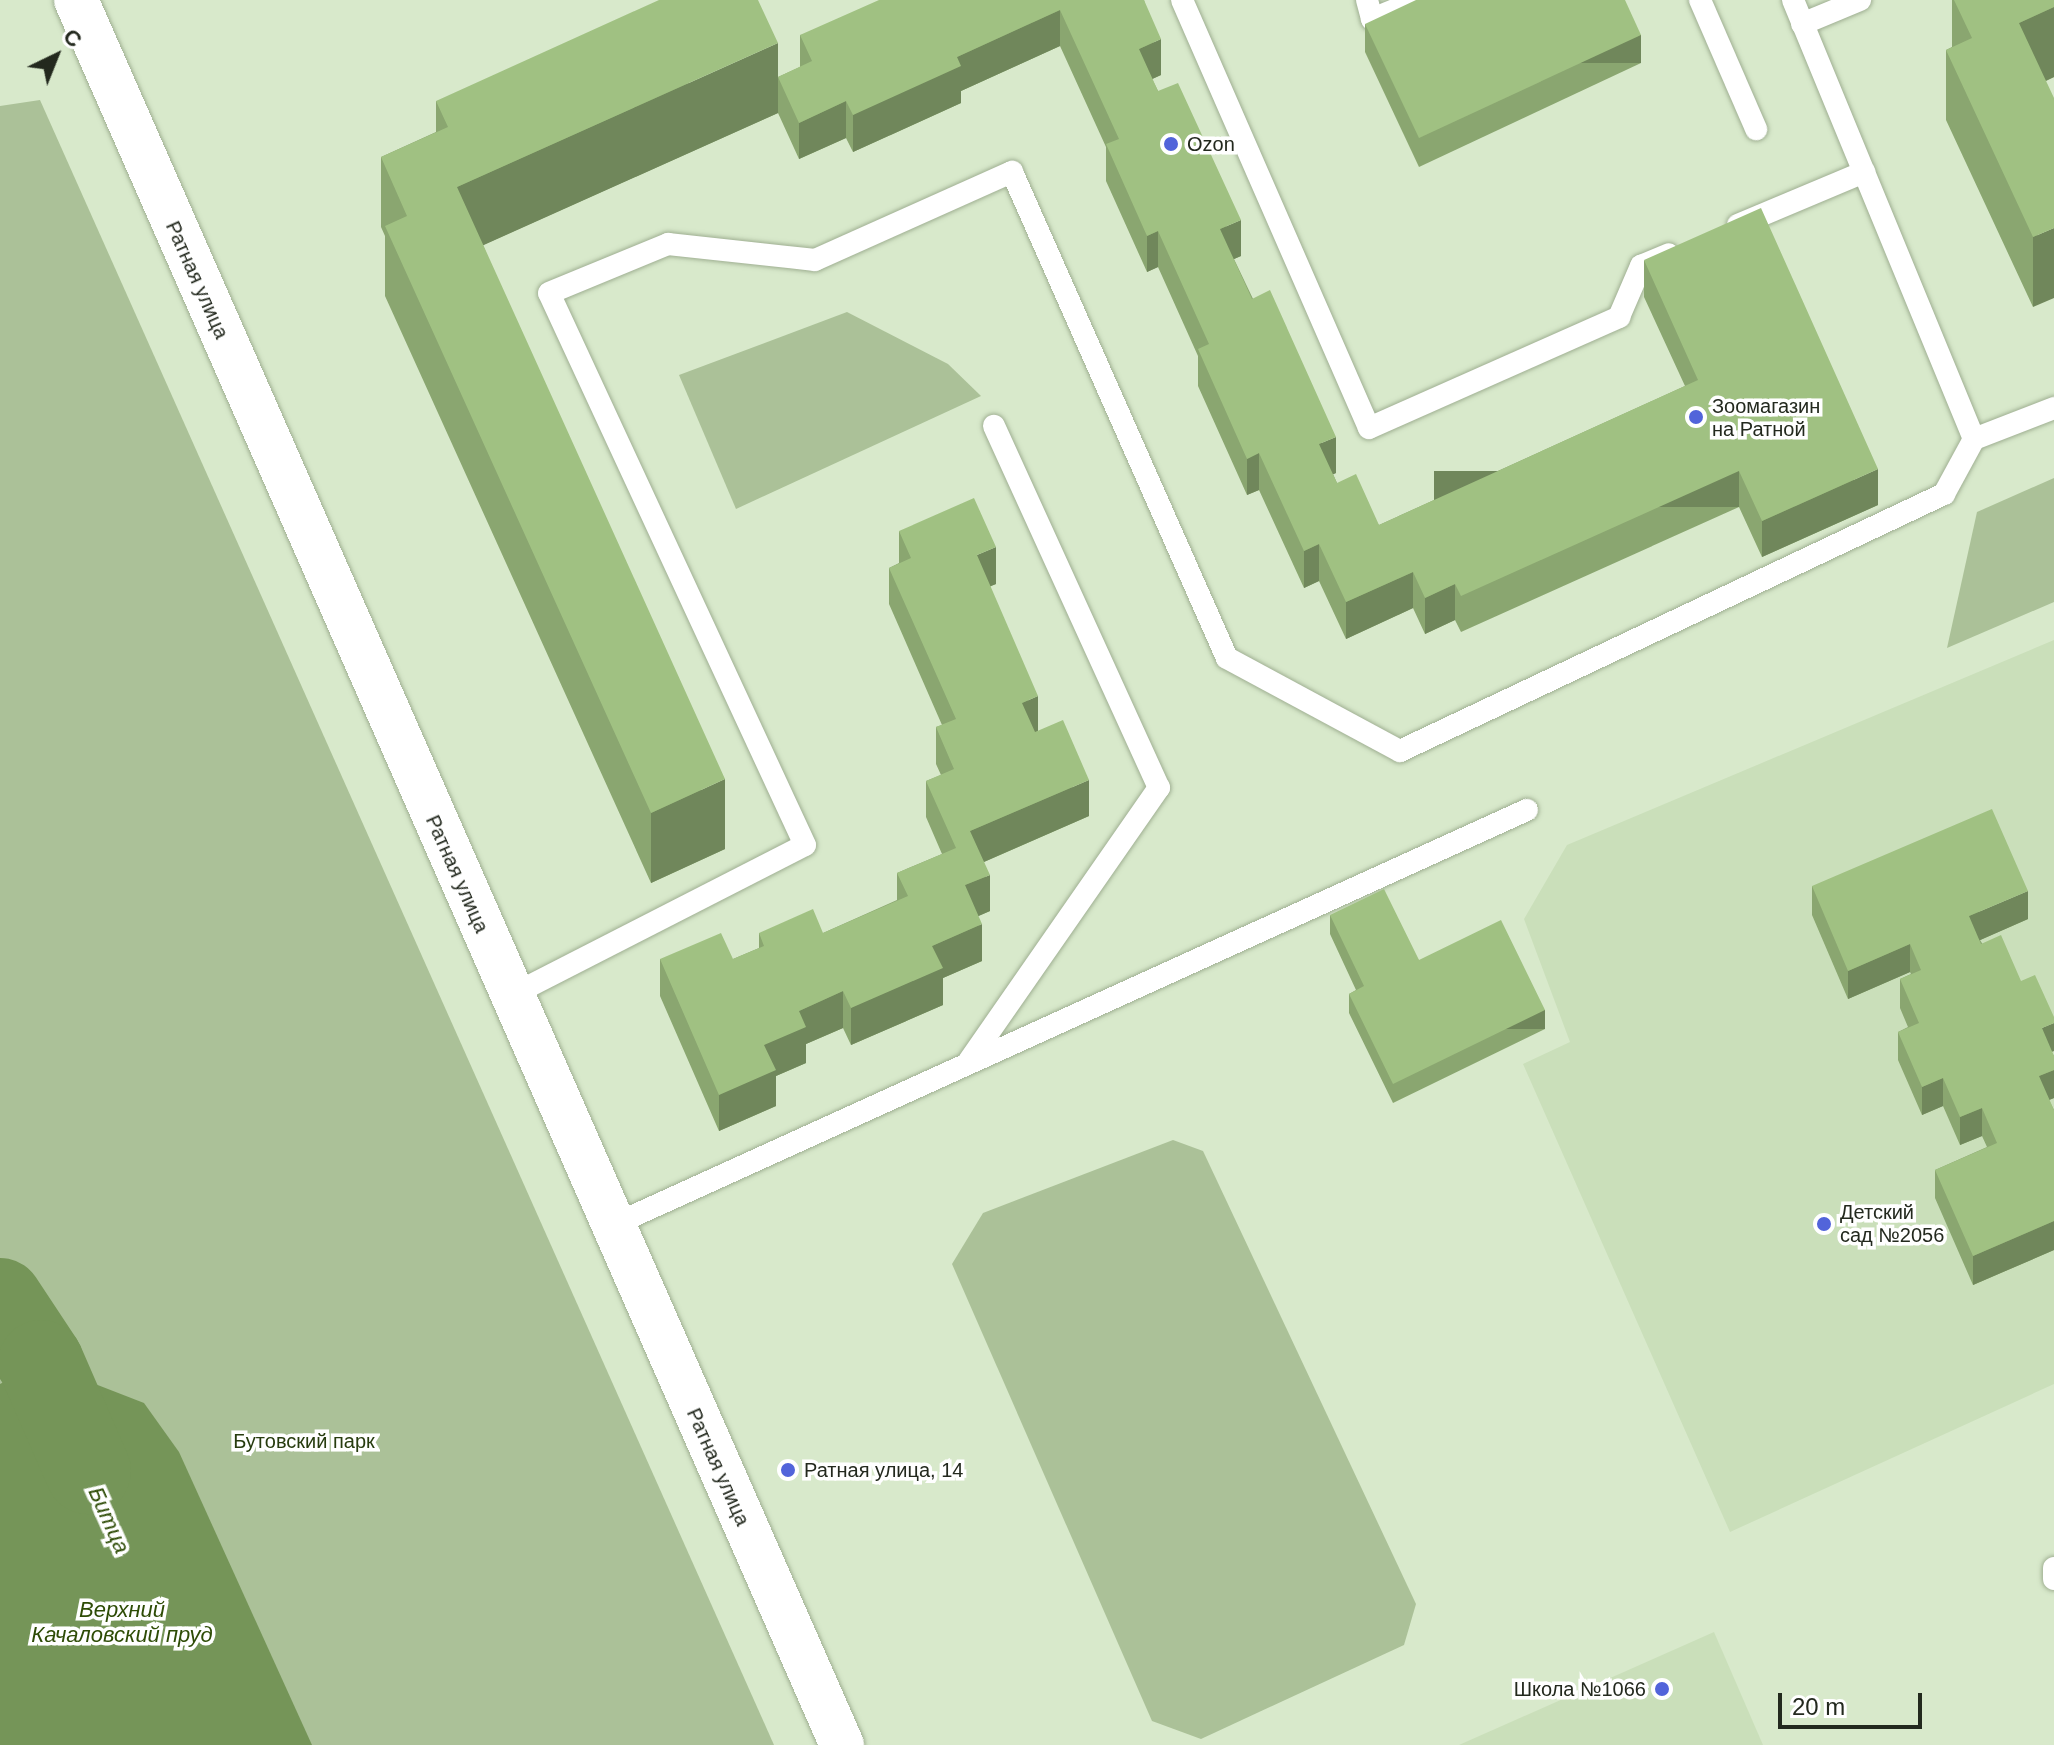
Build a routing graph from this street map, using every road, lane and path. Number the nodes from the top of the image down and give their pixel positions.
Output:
1 (76, 0) edge
2 (1182, 0) edge
3 (1367, 0) edge
4 (1419, 0) edge
5 (1700, 0) edge
6 (1793, 0) edge
7 (1860, 0) edge
8 (1802, 24) junction
9 (1756, 129) dead end
10 (1864, 172) junction
11 (1723, 232) edge
12 (1695, 243) edge
13 (2054, 408) edge
14 (994, 426) dead end
15 (1974, 439) junction
16 (1527, 810) dead end
17 (510, 996) junction
18 (967, 1064) junction
19 (611, 1226) junction
20 (2054, 1568) edge
21 (2054, 1579) edge
22 (842, 1745) edge

1 - 17 street, Ратная улица
2 - 12 lane
3 - 4 lane
5 - 9 lane
6 - 8 lane
7 - 8 lane
8 - 10 lane
10 - 11 lane
10 - 15 lane
13 - 15 lane
14 - 18 lane
15 - 17 lane
16 - 18 lane
17 - 19 street, Ратная улица
18 - 19 lane
19 - 22 street, Ратная улица
20 - 21 lane

